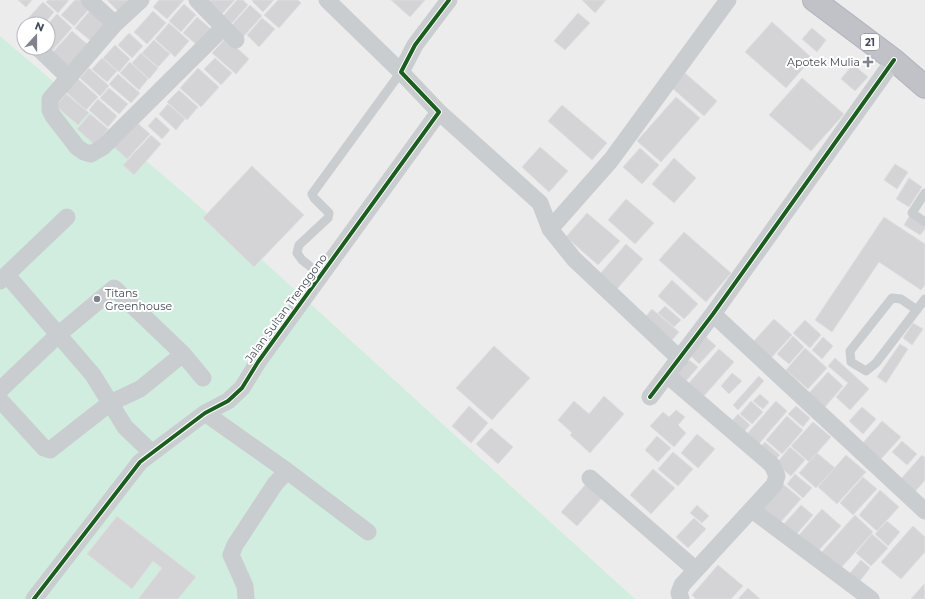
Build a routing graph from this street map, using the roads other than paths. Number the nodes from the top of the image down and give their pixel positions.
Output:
1 (89, 0) edge
2 (141, 0) edge
3 (198, 0) edge
4 (327, 0) edge
5 (449, 0) edge
6 (728, 0) edge
7 (814, 0) edge
8 (832, 0) edge
9 (115, 24) junction
10 (224, 27) junction
11 (236, 40) dead end
12 (46, 56) edge
13 (894, 60) junction
14 (925, 70) edge
15 (402, 72) junction
16 (68, 77) junction
17 (925, 87) edge
18 (439, 112) junction
19 (925, 193) edge
20 (67, 217) dead end
21 (925, 222) edge
22 (550, 228) junction
23 (321, 275) junction
24 (4, 278) edge
25 (925, 299) edge
26 (917, 310) junction
27 (713, 314) junction
28 (58, 334) junction
29 (183, 354) junction
30 (680, 359) junction
31 (667, 375) junction
32 (203, 378) dead end
33 (0, 390) edge
34 (650, 397) dead end
35 (0, 400) edge
36 (205, 413) junction
37 (117, 416) junction
38 (151, 452) junction
39 (287, 471) junction
40 (590, 478) dead end
41 (752, 510) junction
42 (925, 511) edge
43 (368, 532) dead end
44 (696, 570) junction
45 (34, 599) edge
46 (246, 599) edge
47 (681, 599) edge
48 (871, 599) edge

1 - 9 street
2 - 9 street
3 - 10 street
4 - 15 street
5 - 15 street
6 - 22 street
7 - 13 highway, 21
8 - 14 highway, 21
9 - 16 street
10 - 11 street
10 - 16 street
12 - 16 street
13 - 17 highway, 21
13 - 27 street
15 - 18 street
15 - 23 lane
18 - 22 street
18 - 23 street, Jalan Sultan Trenggono
19 - 21 lane
20 - 24 street
22 - 30 street
23 - 36 street, Jalan Sultan Trenggono
24 - 28 street
25 - 26 lane
26 - 26 lane
27 - 30 street
27 - 42 street
28 - 29 street
28 - 33 street
28 - 37 street
29 - 32 street
29 - 37 street
30 - 31 street
31 - 34 street
31 - 41 street
35 - 37 street
36 - 38 street, Jalan Sultan Trenggono
36 - 39 street
37 - 38 street
38 - 45 street, Jalan Sultan Trenggono
39 - 43 street
39 - 46 street
40 - 44 street
41 - 44 street
41 - 48 street
44 - 47 street

